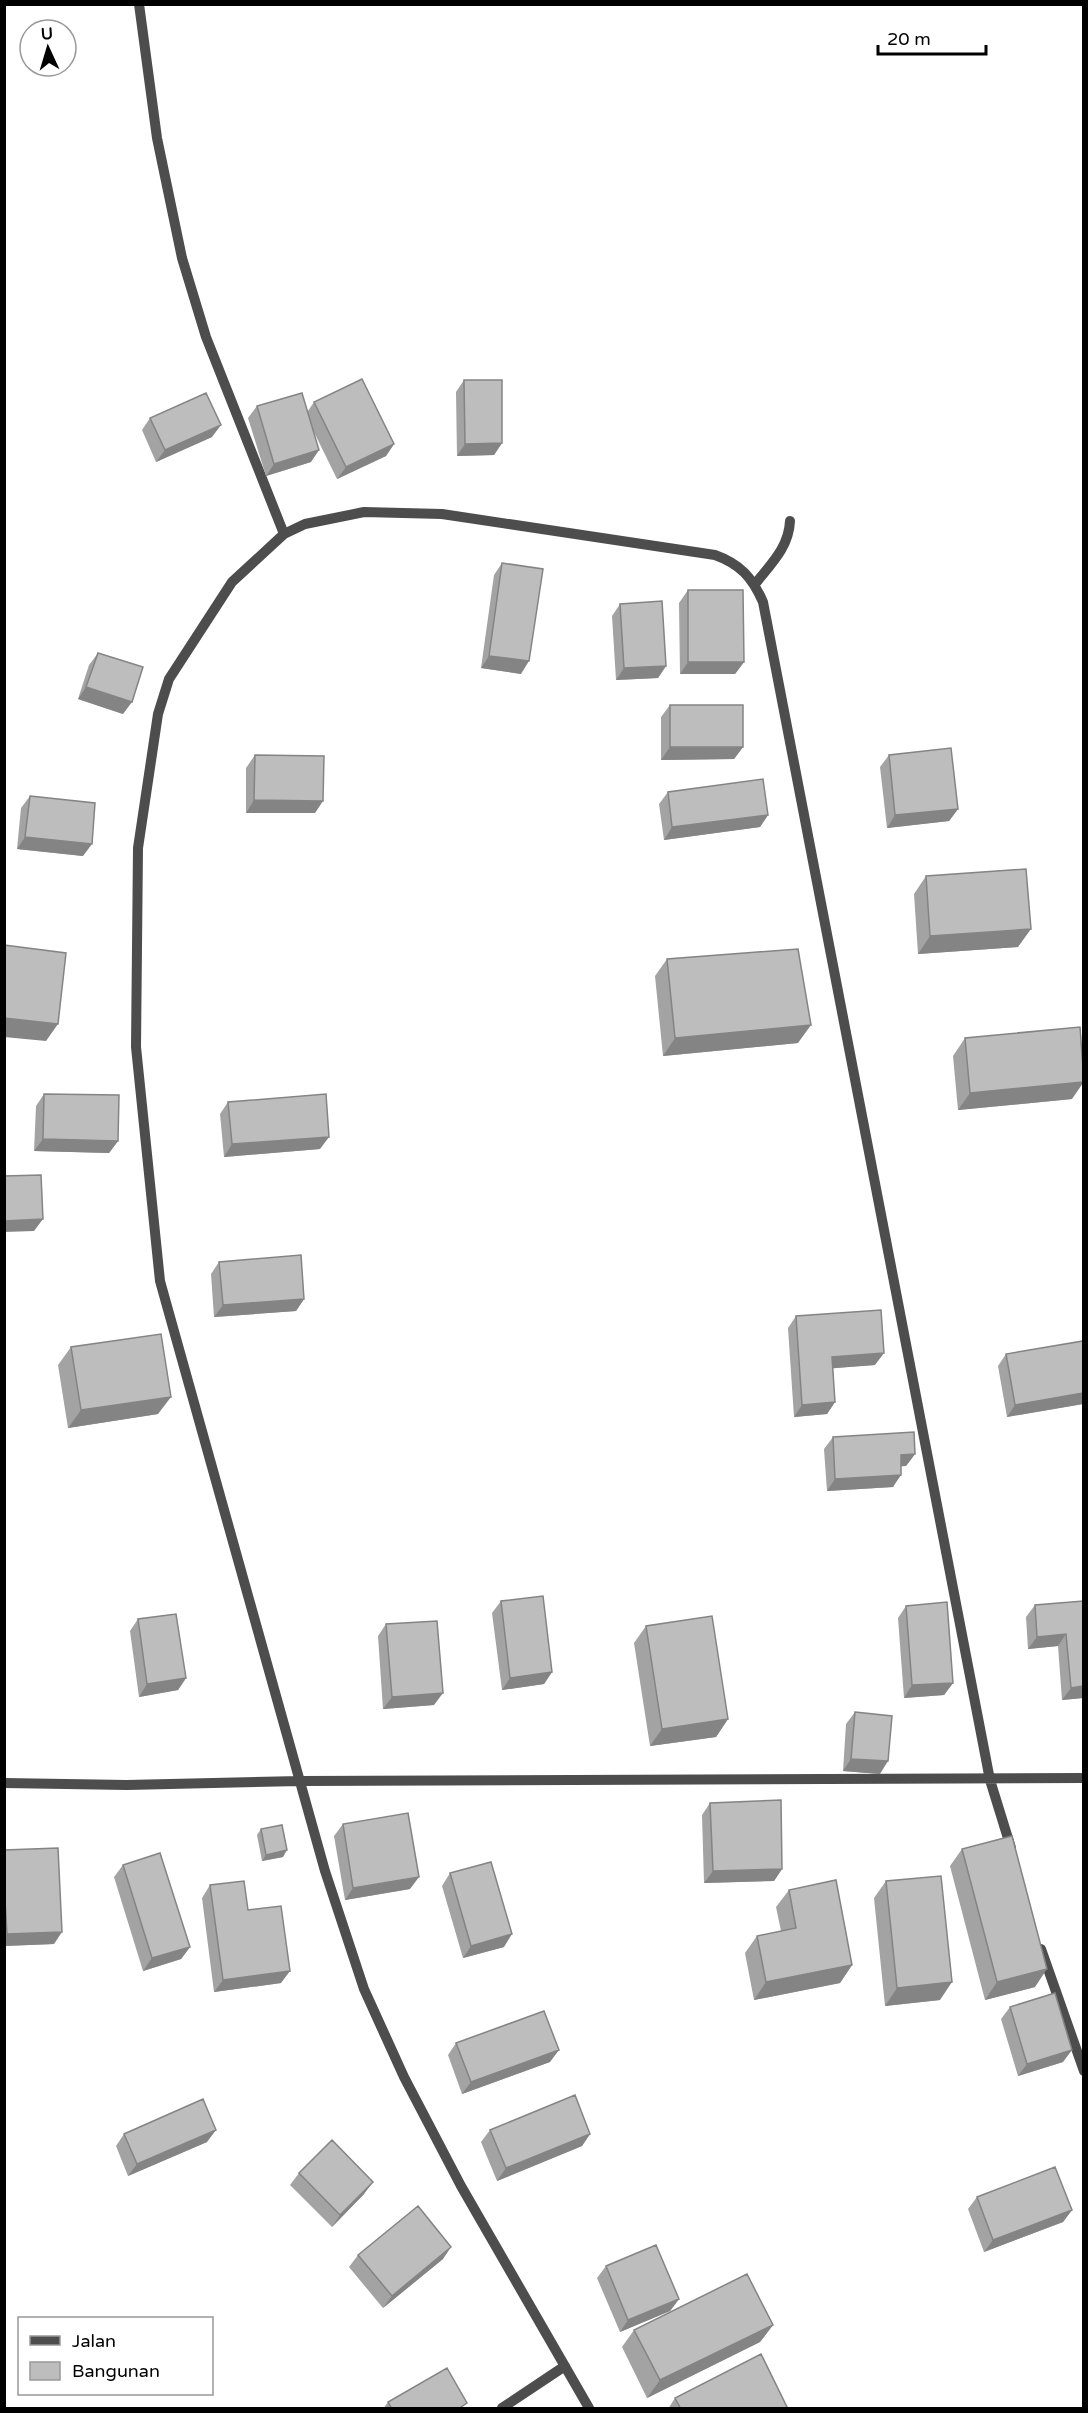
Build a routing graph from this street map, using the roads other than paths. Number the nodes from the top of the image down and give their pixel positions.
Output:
1 (139, 4) edge
2 (790, 521) dead end
3 (284, 534) junction
4 (755, 584) junction
5 (1083, 1778) edge
6 (990, 1780) junction
7 (300, 1781) junction
8 (4, 1783) edge
9 (1013, 1857) edge
10 (1036, 1934) edge
11 (1083, 2071) edge
12 (565, 2366) junction
13 (502, 2409) edge
14 (589, 2409) edge

1 - 3 street
2 - 4 street
3 - 4 street
3 - 7 street
4 - 6 street
5 - 6 street
6 - 7 street
6 - 9 street
7 - 8 street
7 - 12 street
10 - 11 street
12 - 13 street
12 - 14 street

